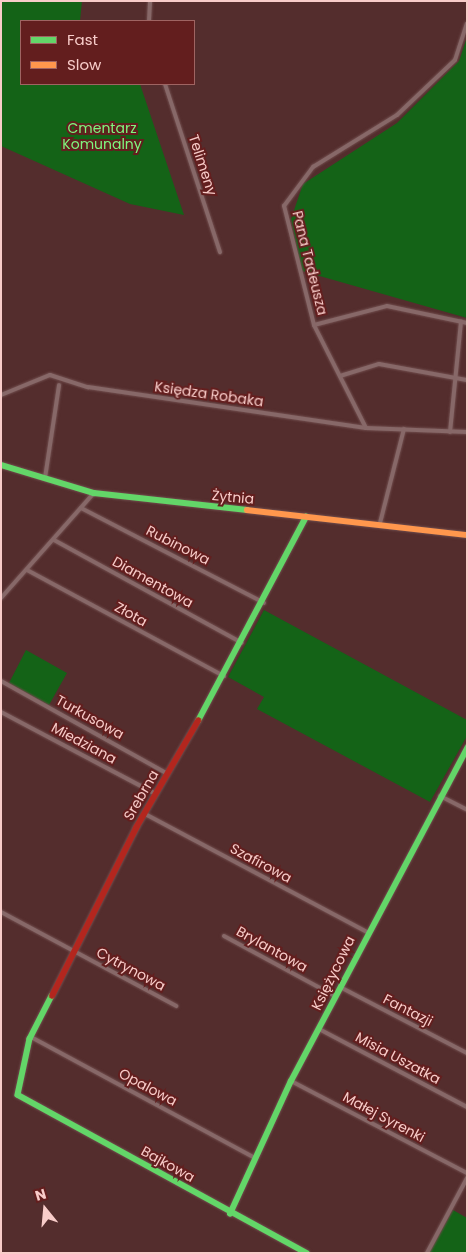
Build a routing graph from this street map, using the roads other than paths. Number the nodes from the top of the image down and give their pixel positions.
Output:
1 (150, 1) edge
2 (149, 20) edge
3 (467, 24) edge
4 (165, 85) edge
5 (220, 252) dead end
6 (461, 322) junction
7 (467, 322) edge
8 (314, 325) junction
9 (340, 376) junction
10 (455, 379) junction
11 (467, 380) edge
12 (59, 385) dead end
13 (1, 395) edge
14 (366, 428) junction
15 (404, 429) junction
16 (450, 432) junction
17 (467, 432) edge
18 (1, 465) edge
19 (45, 478) junction
20 (94, 493) junction
21 (81, 508) junction
22 (306, 516) junction
23 (380, 523) junction
24 (467, 535) edge
25 (54, 540) junction
26 (27, 570) junction
27 (1, 598) edge
28 (264, 603) junction
29 (242, 643) junction
30 (224, 676) junction
31 (1, 681) edge
32 (1, 712) edge
33 (467, 748) edge
34 (168, 774) junction
35 (156, 794) junction
36 (440, 796) junction
37 (467, 810) edge
38 (145, 814) junction
39 (1, 912) edge
40 (367, 932) junction
41 (224, 936) dead end
42 (75, 952) junction
43 (340, 987) junction
44 (335, 996) junction
45 (176, 1006) dead end
46 (318, 1030) junction
47 (31, 1037) junction
48 (467, 1053) edge
49 (291, 1081) junction
50 (18, 1095) joint
51 (467, 1107) edge
52 (253, 1157) junction
53 (467, 1173) edge
54 (467, 1178) edge
55 (230, 1214) junction
56 (307, 1253) edge
57 (427, 1253) edge

1 - 2 street
3 - 8 street, Pana Tadeusza
4 - 5 street, Telimeny
6 - 7 street
6 - 8 street
6 - 10 street
8 - 9 street, Pana Tadeusza
9 - 10 street
9 - 14 street, Pana Tadeusza
10 - 11 street
10 - 16 street
12 - 19 street
13 - 14 street, Księdza Robaka
14 - 15 street, Księdza Robaka
15 - 16 street, Księdza Robaka
15 - 23 street
16 - 17 street, Księdza Robaka
18 - 19 street, Żytnia
19 - 20 street, Żytnia
20 - 21 street
20 - 22 street, Żytnia
21 - 25 street
21 - 28 street, Rubinowa
22 - 23 street, Żytnia
22 - 28 street, Srebrna
23 - 24 street, Żytnia
25 - 26 street
25 - 29 street, Diamentowa
26 - 27 street
26 - 30 street, Złota
28 - 29 street, Srebrna
29 - 30 street, Srebrna
30 - 34 street, Srebrna
31 - 34 street, Turkusowa
32 - 35 street, Miedziana
33 - 36 street, Księżycowa
34 - 35 street, Srebrna
35 - 38 street, Srebrna
36 - 37 street
36 - 40 street, Księżycowa
38 - 40 street, Szafirowa
38 - 42 street, Srebrna
39 - 42 street, Cytrynowa
40 - 43 street, Księżycowa
41 - 44 street, Brylantowa
42 - 45 street, Cytrynowa
42 - 47 street, Srebrna
43 - 44 street, Księżycowa
43 - 48 street, Fantazji
44 - 46 street, Księżycowa
46 - 49 street, Księżycowa
46 - 51 street, Misia Uszatka
47 - 50 street, Srebrna
47 - 52 street, Opalowa
49 - 52 street, Księżycowa
49 - 53 street, Małej Syrenki
50 - 55 street, Bajkowa
52 - 55 street, Księżycowa
54 - 57 street
55 - 56 street, Bajkowa

